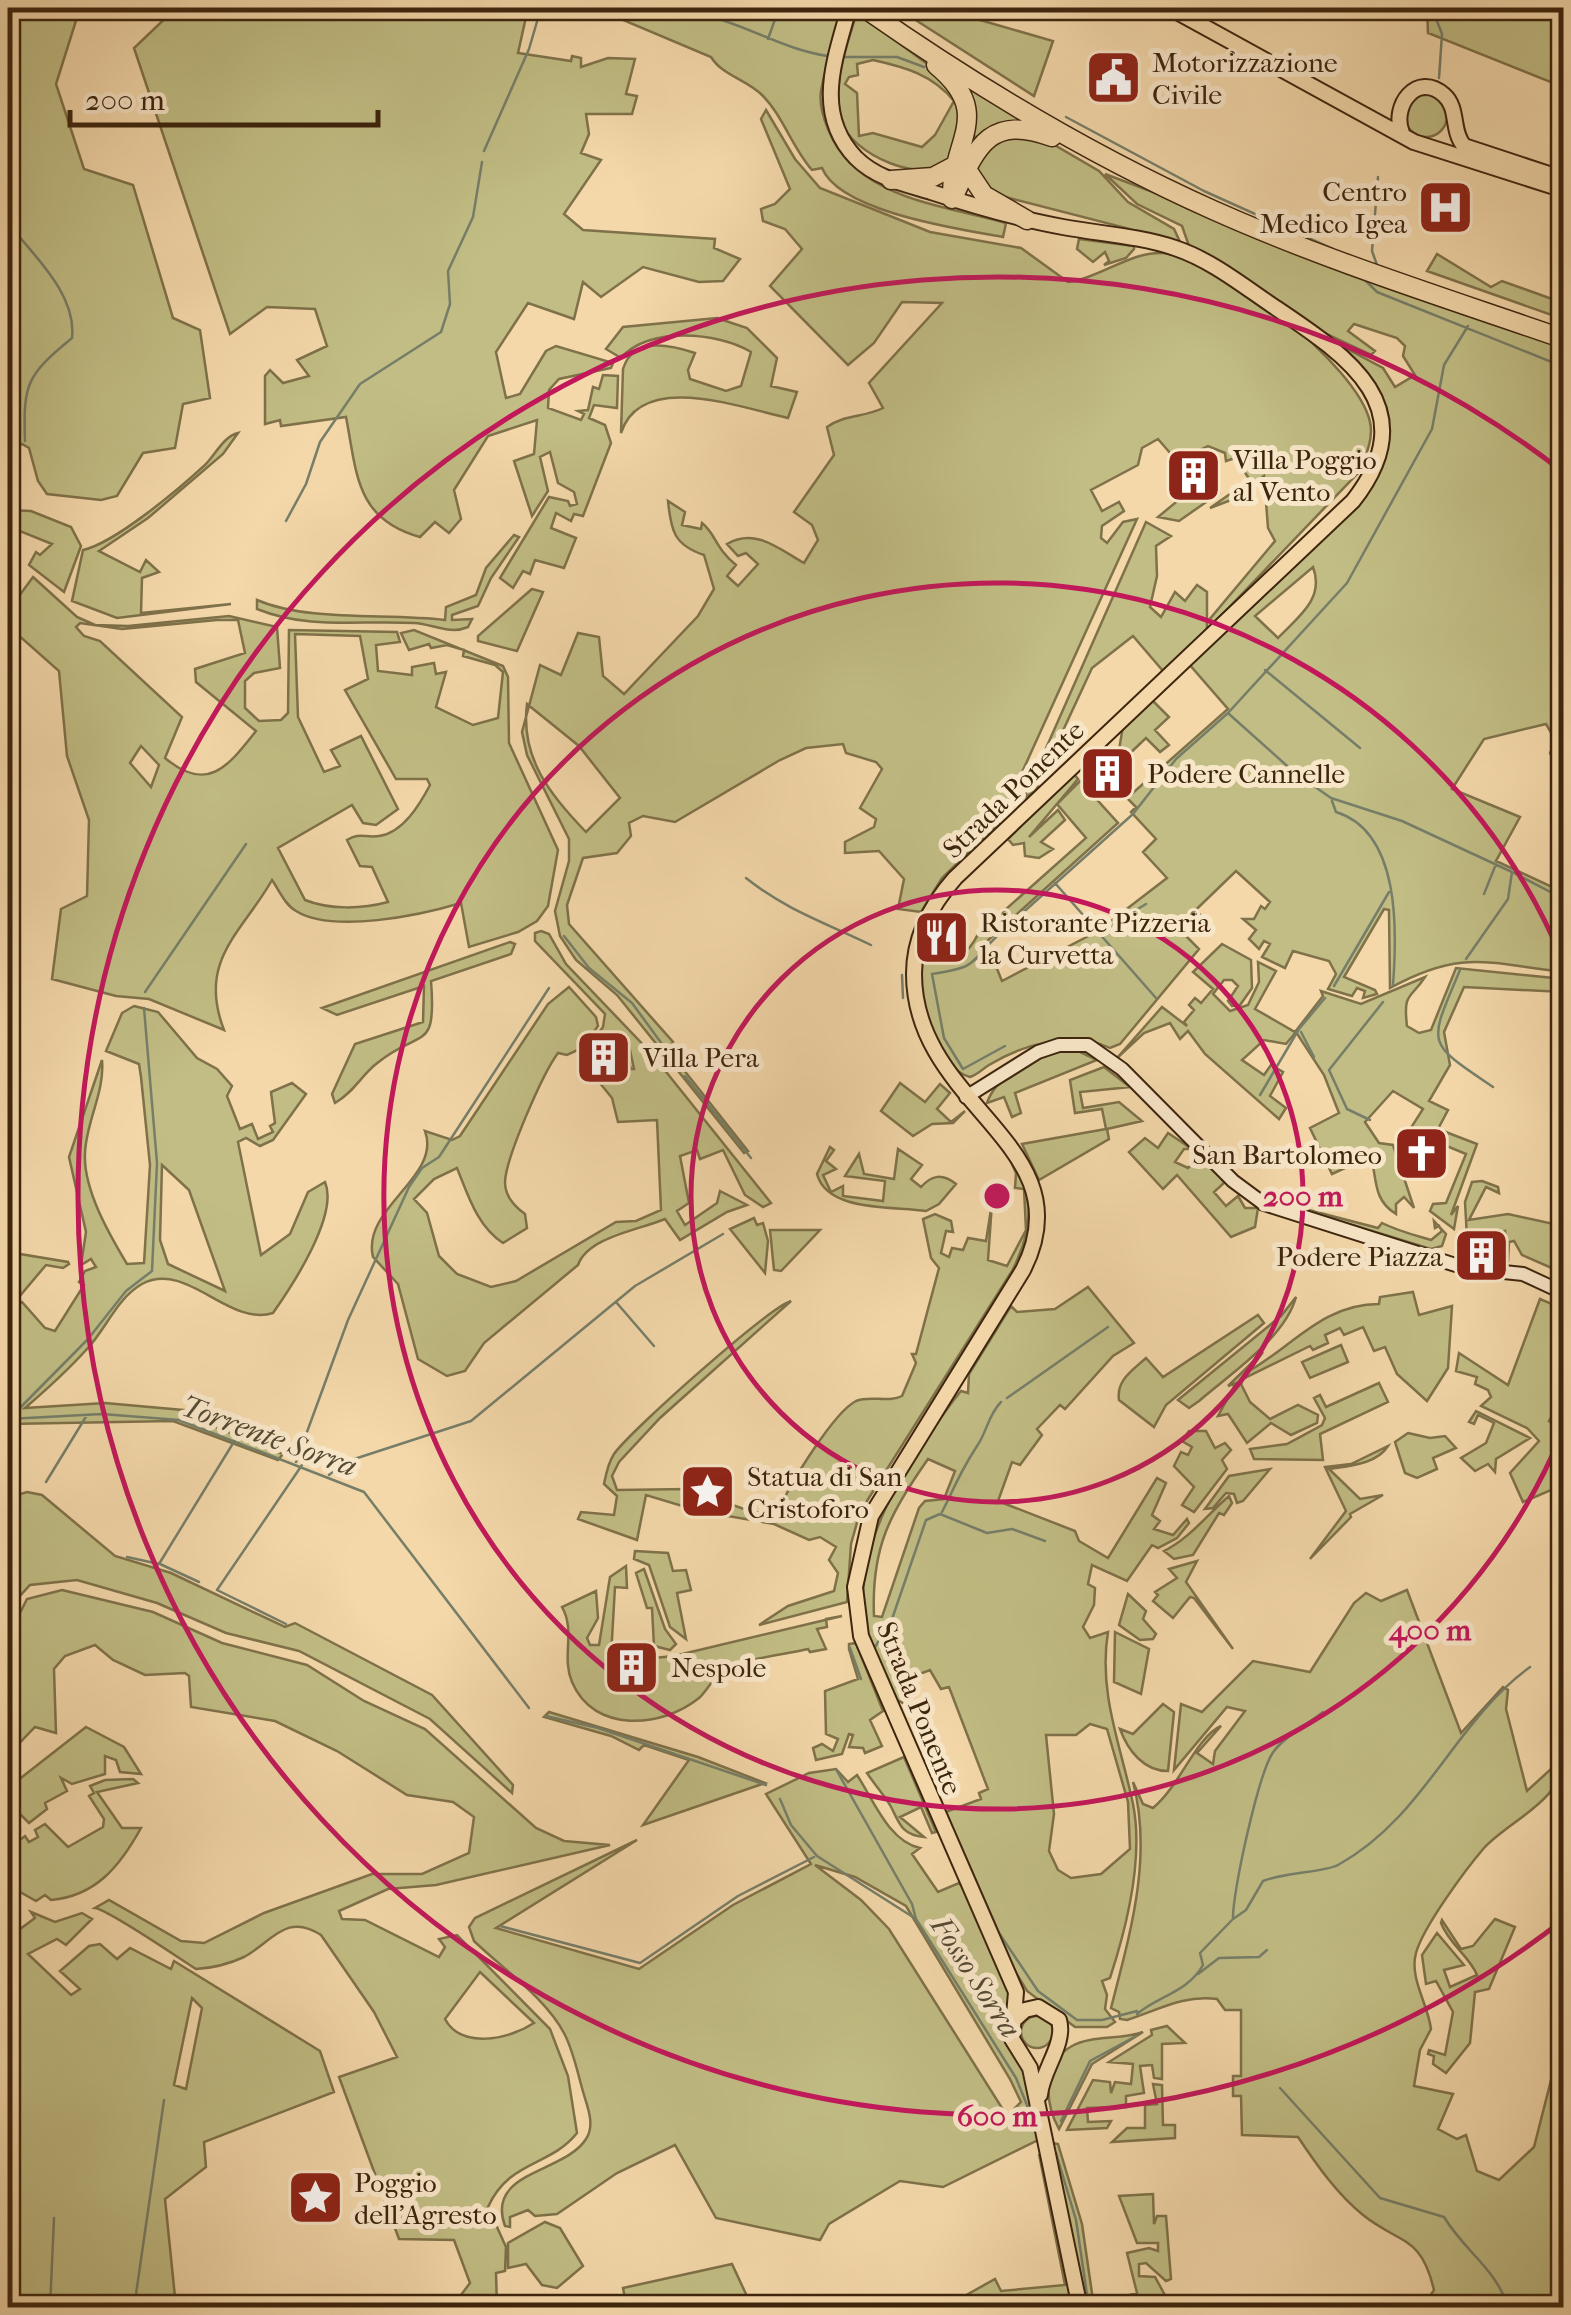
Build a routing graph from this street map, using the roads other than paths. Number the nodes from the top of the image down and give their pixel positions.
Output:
1 (849, 8) edge
2 (864, 8) edge
3 (1172, 9) edge
4 (884, 15) edge
5 (1398, 108) junction
6 (1366, 114) junction
7 (1454, 120) junction
8 (1402, 132) junction
9 (974, 140) junction
10 (1428, 144) junction
11 (1101, 156) junction
12 (960, 169) junction
13 (891, 180) junction
14 (1564, 180) edge
15 (1564, 190) edge
16 (952, 199) junction
17 (1027, 220) junction
18 (1564, 326) edge
19 (1564, 339) edge
20 (966, 1097) junction
21 (1564, 1293) edge
22 (997, 1952) junction
23 (1038, 2007) junction
24 (1015, 2019) junction
25 (1020, 2050) junction
26 (1053, 2050) junction
27 (1040, 2116) junction
28 (1080, 2308) edge

1 - 13 main road, Strada Ponente
2 - 4 highway
3 - 6 main road
4 - 9 highway
4 - 11 highway
4 - 18 highway
5 - 6 main road
5 - 7 main road
5 - 8 main road
6 - 8 main road
7 - 10 main road
7 - 14 main road
8 - 10 main road
9 - 11 highway
9 - 12 highway
10 - 15 main road
11 - 19 highway
12 - 13 highway
12 - 16 highway
12 - 17 highway
13 - 16 main road, Strada Ponente
16 - 17 main road, Strada Ponente
17 - 20 main road, Strada Ponente
20 - 21 main road
20 - 22 main road, Strada Ponente
22 - 23 main road, Strada Ponente
22 - 24 main road, Strada Ponente
23 - 24 main road
23 - 26 main road, Strada Ponente
24 - 25 main road, Strada Ponente
25 - 26 main road
25 - 27 main road, Strada Ponente
26 - 27 main road, Strada Ponente
27 - 28 main road, Strada Ponente

